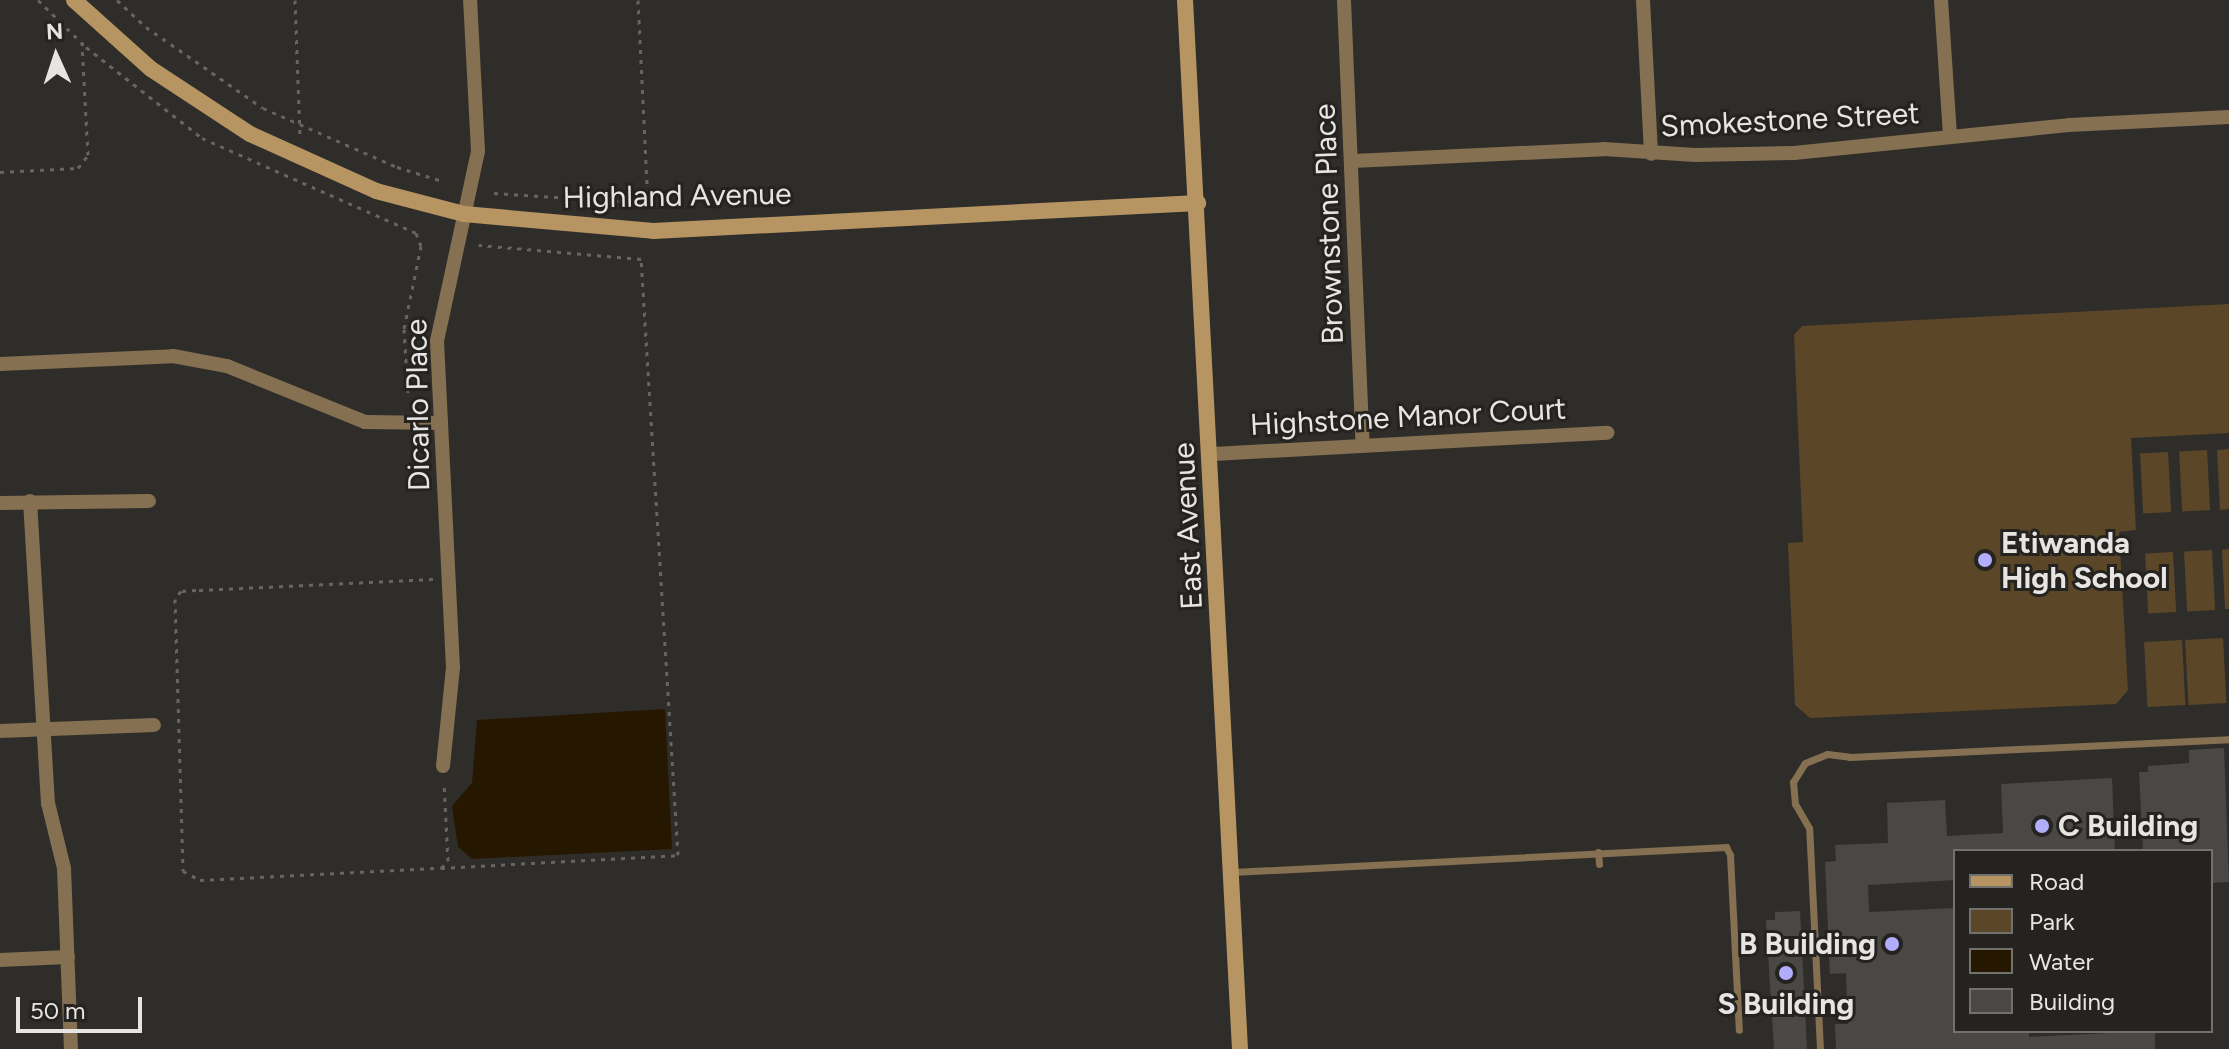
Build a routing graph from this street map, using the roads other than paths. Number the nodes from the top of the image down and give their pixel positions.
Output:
1 (74, 0) edge
2 (470, 0) edge
3 (1185, 0) edge
4 (1344, 0) edge
5 (1643, 0) edge
6 (1941, 0) edge
7 (2229, 117) edge
8 (1950, 136) junction
9 (1651, 154) junction
10 (1353, 161) junction
11 (1198, 203) junction
12 (464, 214) junction
13 (0, 364) edge
14 (441, 423) junction
15 (1607, 433) dead end
16 (1363, 446) junction
17 (1213, 454) junction
18 (30, 501) junction
19 (149, 501) dead end
20 (0, 503) edge
21 (154, 725) dead end
22 (43, 729) junction
23 (0, 731) edge
24 (2229, 739) edge
25 (443, 766) road end
26 (1598, 852) junction
27 (1599, 864) dead end
28 (1233, 872) junction
29 (68, 957) junction
30 (0, 960) edge
31 (1739, 1030) dead end
32 (71, 1049) edge
33 (1240, 1049) edge
34 (1820, 1049) edge

1 - 12 street, Highland Avenue
2 - 12 street, Dicarlo Place
3 - 11 street, East Avenue
4 - 10 street, Brownstone Place
5 - 9 street
6 - 8 street
7 - 8 street, Smokestone Street
8 - 9 street, Smokestone Street
9 - 10 street, Smokestone Street
10 - 16 street, Brownstone Place
11 - 12 street, Highland Avenue
11 - 17 street, East Avenue
12 - 14 street, Dicarlo Place
13 - 14 street
14 - 25 street, Dicarlo Place
15 - 16 street, Highstone Manor Court
16 - 17 street, Highstone Manor Court
17 - 28 street, East Avenue
18 - 19 street
18 - 20 street
18 - 22 street
21 - 22 street
22 - 23 street
22 - 29 street
24 - 34 lane
26 - 27 lane
26 - 28 lane
26 - 31 lane
28 - 33 street, East Avenue
29 - 30 street
29 - 32 street

